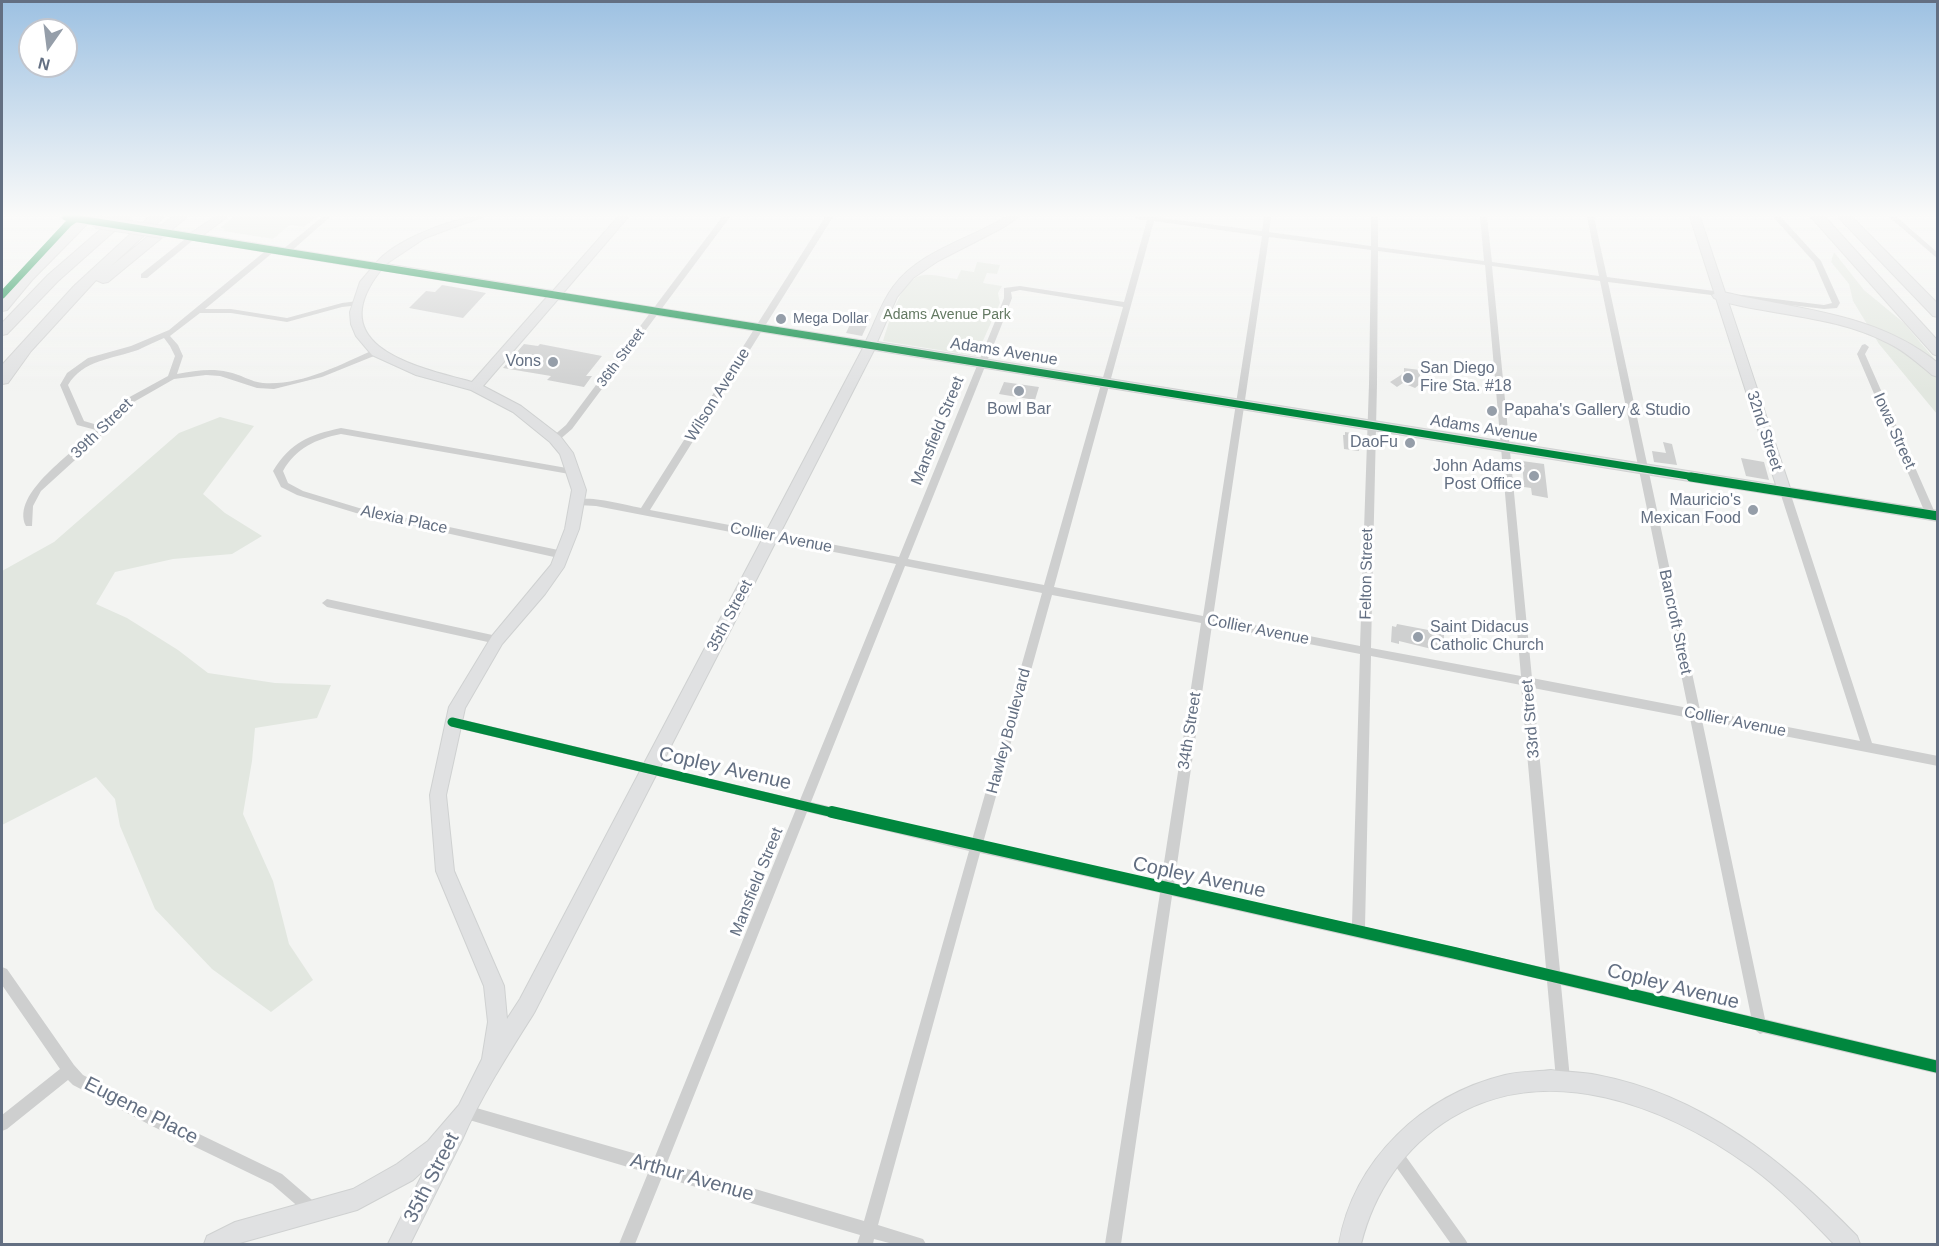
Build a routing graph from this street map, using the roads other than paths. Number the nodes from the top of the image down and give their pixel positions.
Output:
1 (29, 275) edge
2 (56, 275) edge
3 (91, 275) edge
4 (108, 275) edge
5 (241, 275) edge
6 (371, 275) edge
7 (426, 275) edge
8 (571, 275) edge
9 (683, 275) edge
10 (793, 275) edge
11 (910, 275) edge
12 (1136, 275) edge
13 (1260, 275) edge
14 (1374, 275) edge
15 (1490, 275) edge
16 (1574, 275) edge
17 (1603, 275) edge
18 (1713, 275) edge
19 (1823, 275) edge
20 (1870, 275) edge
21 (1902, 275) edge
22 (1604, 279) junction
23 (1719, 295) junction
24 (553, 296) junction
25 (358, 303) junction
26 (1127, 305) junction
27 (2, 307) edge
28 (198, 311) junction
29 (656, 312) junction
30 (1938, 312) edge
31 (760, 328) junction
32 (42, 329) junction
33 (2, 331) edge
34 (166, 336) junction
35 (870, 346) junction
36 (1865, 347) dead end
37 (1938, 351) edge
38 (376, 352) junction
39 (981, 364) junction
40 (1938, 372) edge
41 (172, 377) junction
42 (2, 379) edge
43 (1105, 384) junction
44 (475, 387) junction
45 (1240, 405) junction
46 (1371, 426) junction
47 (102, 429) junction
48 (555, 439) junction
49 (1506, 447) junction
50 (1644, 469) junction
51 (575, 472) junction
52 (1785, 492) junction
53 (578, 502) junction
54 (644, 512) junction
55 (1934, 516) edge
56 (29, 524) dead end
57 (771, 536) junction
58 (563, 555) junction
59 (902, 562) junction
60 (1047, 590) junction
61 (327, 603) dead end
62 (1207, 620) junction
63 (497, 640) junction
64 (1365, 650) junction
65 (1528, 682) junction
66 (1695, 714) junction
67 (452, 722) junction
68 (1868, 748) junction
69 (1938, 761) edge
70 (650, 769) junction
71 (804, 806) junction
72 (977, 847) junction
73 (1166, 890) junction
74 (1358, 932) junction
75 (2, 974) edge
76 (1553, 976) junction
77 (1760, 1027) junction
78 (492, 1061) junction
79 (1938, 1067) edge
80 (69, 1070) junction
81 (1563, 1079) junction
82 (466, 1112) junction
83 (2, 1124) edge
84 (1394, 1152) junction
85 (658, 1167) junction
86 (315, 1212) junction
87 (867, 1238) edge
88 (215, 1245) edge
89 (399, 1245) edge
90 (627, 1245) edge
91 (918, 1245) edge
92 (1113, 1245) edge
93 (1350, 1245) edge
94 (1460, 1245) edge
95 (1849, 1245) edge

1 - 27 highway
2 - 33 highway
3 - 32 highway
4 - 32 highway
5 - 28 street
6 - 25 street
7 - 24 street, Adams Avenue
8 - 24 street
9 - 29 street, 36th Street
10 - 31 street, Wilson Avenue
11 - 35 street, 35th Street
12 - 26 street, Hawley Boulevard
13 - 45 street, 34th Street
14 - 46 street, Felton Street
15 - 49 street, 33rd Street
16 - 22 street
17 - 22 street, Bancroft Street
18 - 23 street, 32nd Street
19 - 23 street
20 - 37 highway
21 - 30 highway
22 - 23 street
22 - 50 street, Bancroft Street
23 - 40 highway
23 - 52 street, 32nd Street
24 - 29 street, Adams Avenue
24 - 44 street
25 - 28 street
25 - 38 street
26 - 39 street, Mansfield Street
26 - 43 street, Hawley Boulevard
28 - 34 street
29 - 31 street, Adams Avenue
29 - 48 street, 36th Street
31 - 35 street, Adams Avenue
31 - 54 street, Wilson Avenue
32 - 42 highway
34 - 41 street
34 - 47 street
35 - 39 street, Adams Avenue
35 - 57 street, 35th Street
36 - 55 street, Iowa Street
38 - 41 street
38 - 44 street
39 - 43 street, Adams Avenue
39 - 59 street, Mansfield Street
41 - 47 street, 39th Street
43 - 45 street, Adams Avenue
43 - 60 street, Hawley Boulevard
44 - 48 street
45 - 46 street, Adams Avenue
45 - 62 street, 34th Street
46 - 49 street, Adams Avenue
46 - 64 street, Felton Street
47 - 56 street, 39th Street
48 - 51 street
49 - 50 street, Adams Avenue
49 - 65 street, 33rd Street
50 - 52 street, Adams Avenue
50 - 66 street, Bancroft Street
51 - 53 street
51 - 58 street, Alexia Place
52 - 55 street, Adams Avenue
52 - 68 street, 32nd Street
53 - 54 street, Collier Avenue
53 - 58 street
54 - 57 street, Collier Avenue
57 - 59 street, Collier Avenue
57 - 70 street, 35th Street
58 - 63 street
59 - 60 street, Collier Avenue
59 - 71 street, Mansfield Street
60 - 62 street, Collier Avenue
60 - 72 street, Hawley Boulevard
61 - 63 street
62 - 64 street, Collier Avenue
62 - 73 street, 34th Street
63 - 67 street
64 - 65 street, Collier Avenue
64 - 74 street, Felton Street
65 - 66 street, Collier Avenue
65 - 76 street, 33rd Street
66 - 68 street, Collier Avenue
66 - 77 street, Bancroft Street
67 - 70 street, Copley Avenue
67 - 78 street
68 - 69 street, Collier Avenue
70 - 71 street, Copley Avenue
70 - 78 street, 35th Street
71 - 72 street, Copley Avenue
71 - 85 street, Mansfield Street
72 - 73 street, Copley Avenue
72 - 87 street, Hawley Boulevard
73 - 74 street, Copley Avenue
73 - 92 street, 34th Street
74 - 76 street, Copley Avenue
75 - 80 street, Eugene Place
76 - 77 street, Copley Avenue
76 - 81 street, 33rd Street
77 - 79 street, Copley Avenue
78 - 82 street
80 - 83 street
80 - 86 street, Eugene Place
81 - 84 street
81 - 95 street
82 - 85 street, Arthur Avenue
82 - 86 street
82 - 89 street, 35th Street
84 - 93 street
84 - 94 street
85 - 87 street, Arthur Avenue
85 - 90 street, Mansfield Street
86 - 88 street
87 - 91 street, Arthur Avenue

